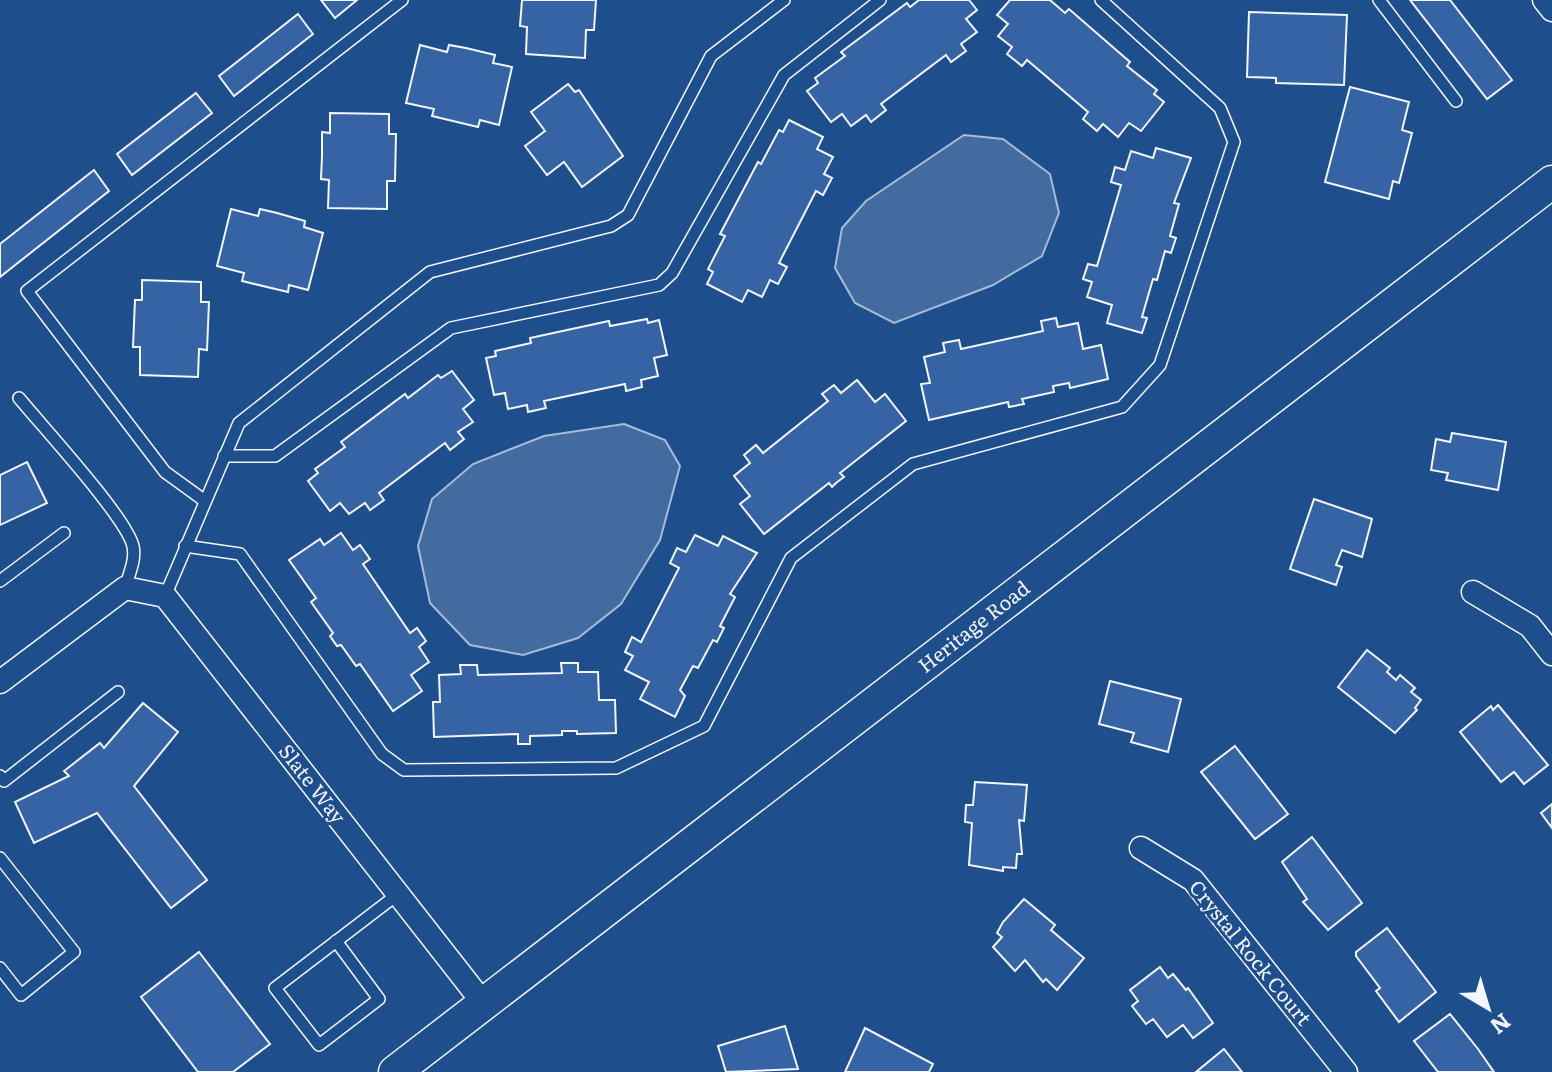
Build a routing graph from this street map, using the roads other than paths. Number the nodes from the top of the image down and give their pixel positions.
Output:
1 (402, 0) edge
2 (784, 0) edge
3 (880, 0) edge
4 (1101, 0) edge
5 (1379, 0) edge
6 (1544, 0) edge
7 (1552, 10) edge
8 (1456, 101) dead end
9 (1552, 182) edge
10 (19, 398) dead end
11 (224, 456) junction
12 (205, 501) junction
13 (64, 533) dead end
14 (185, 546) junction
15 (0, 581) edge
16 (125, 588) junction
17 (1473, 592) dead end
18 (165, 596) junction
19 (1552, 654) edge
20 (0, 682) edge
21 (118, 692) dead end
22 (0, 776) edge
23 (1141, 848) dead end
24 (0, 858) edge
25 (398, 894) junction
26 (336, 941) junction
27 (0, 968) edge
28 (484, 1004) junction
29 (395, 1072) edge
30 (1346, 1072) edge

1 - 12 lane
2 - 11 lane
3 - 11 lane
4 - 14 lane
5 - 8 lane
6 - 7 street
9 - 28 main road, Heritage Road
10 - 16 lane
11 - 12 lane
12 - 14 lane
13 - 15 lane
14 - 18 lane
16 - 18 street
16 - 20 street
17 - 19 street
18 - 25 street, Slate Way
21 - 22 lane
23 - 30 street, Crystal Rock Court
24 - 27 lane
25 - 26 lane
25 - 28 street, Slate Way
26 - 26 lane
28 - 29 main road, Heritage Road

